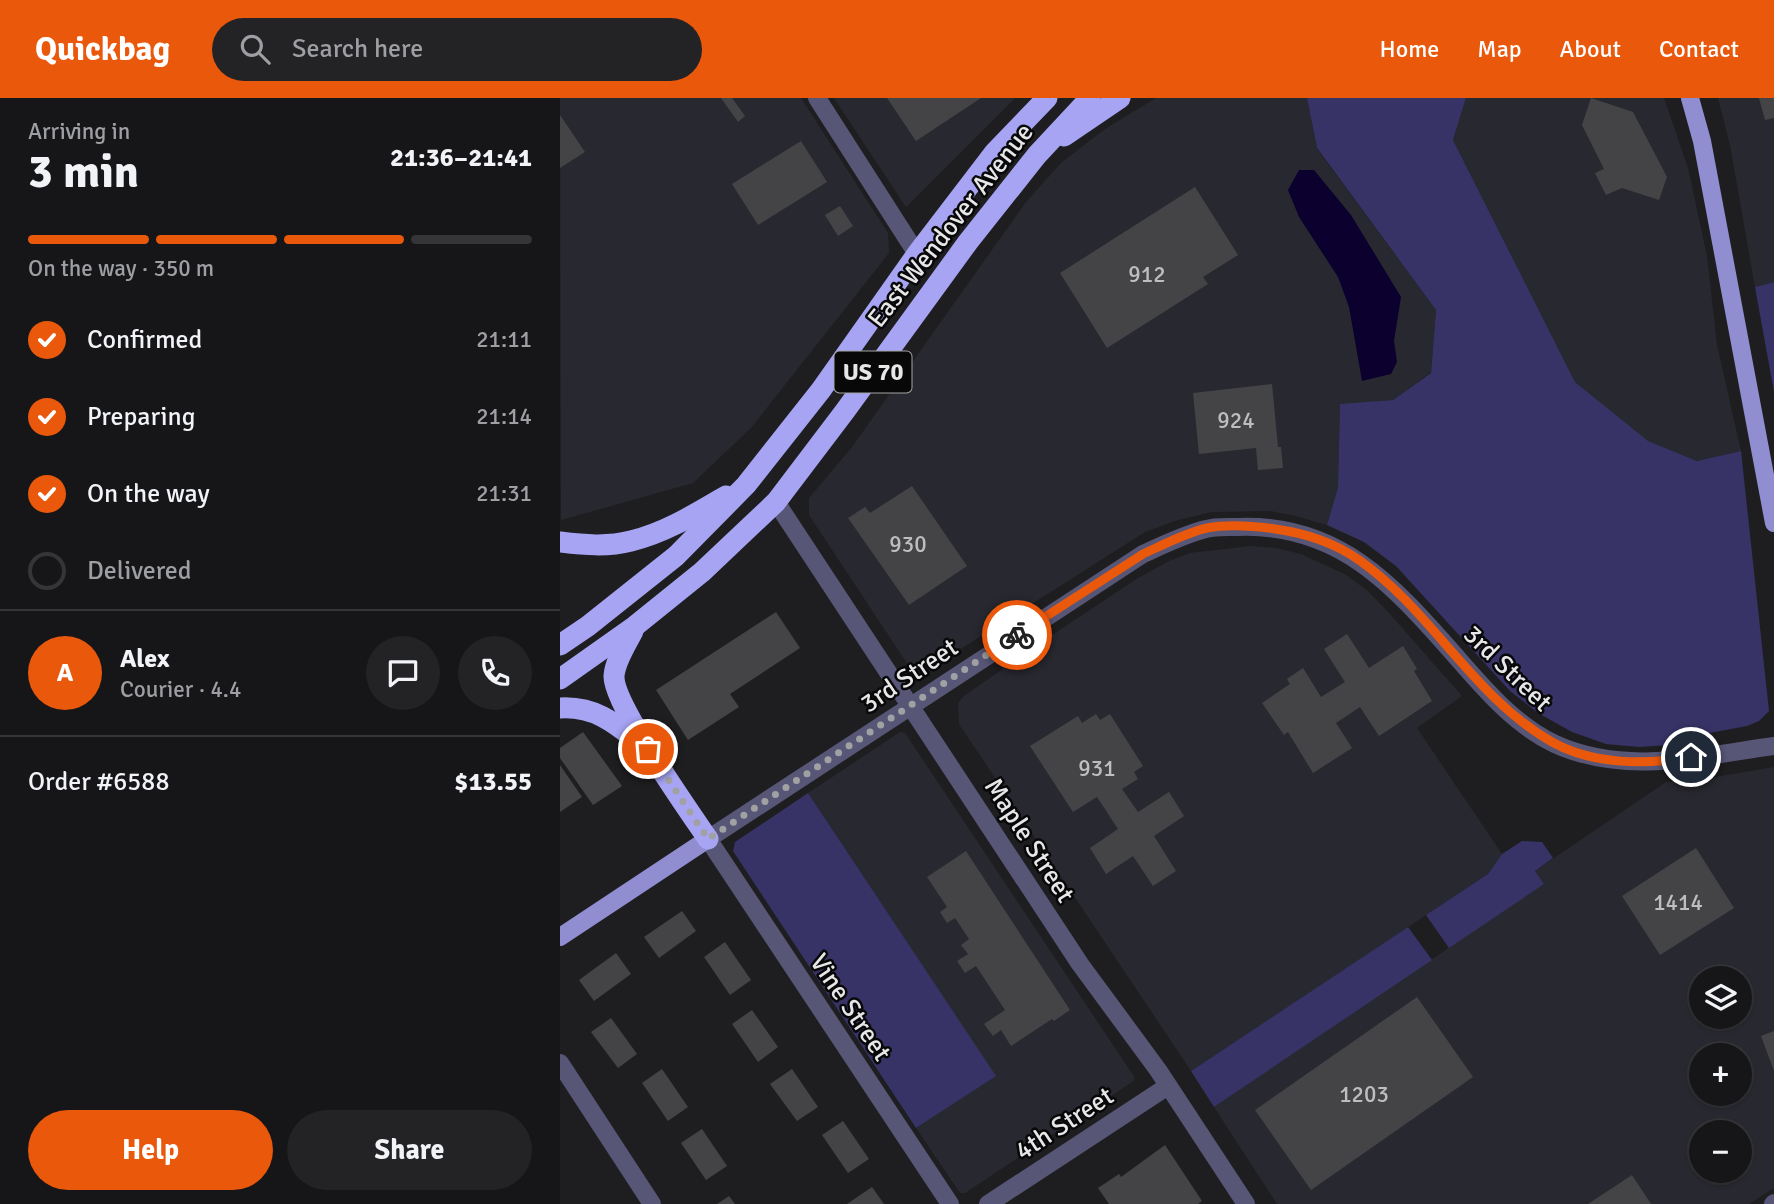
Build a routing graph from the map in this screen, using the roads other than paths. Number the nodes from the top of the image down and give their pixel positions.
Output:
1 (817, 98) edge
2 (1046, 98) edge
3 (1090, 98) edge
4 (1120, 98) edge
5 (1690, 98) edge
6 (1037, 155) junction
7 (917, 254) junction
8 (788, 433) junction
9 (746, 485) junction
10 (776, 502) junction
11 (1774, 523) edge
12 (560, 542) edge
13 (635, 626) junction
14 (560, 645) edge
15 (560, 679) edge
16 (910, 706) junction
17 (560, 708) edge
18 (1774, 746) edge
19 (648, 749) junction
20 (708, 839) junction
21 (560, 937) edge
22 (560, 1063) edge
23 (1168, 1086) junction
24 (652, 1204) edge
25 (950, 1204) edge
26 (988, 1204) edge
27 (1246, 1204) edge

1 - 7 street
2 - 7 highway, East Wendover Avenue / US 70
3 - 6 highway, East Wendover Avenue / US 70
4 - 6 highway
5 - 11 main road
6 - 10 highway, East Wendover Avenue / US 70
7 - 8 highway, East Wendover Avenue / US 70
8 - 9 highway, East Wendover Avenue / US 70
8 - 10 highway
9 - 12 highway
9 - 14 highway, East Wendover Avenue / US 70
10 - 13 highway, East Wendover Avenue / US 70
10 - 16 street, Maple Street
13 - 15 highway, East Wendover Avenue / US 70
13 - 19 highway
16 - 18 street, 3rd Street
16 - 20 street, 3rd Street
16 - 23 street, Maple Street
17 - 19 highway
19 - 20 highway
20 - 21 main road, 3rd Street
20 - 25 street, Vine Street
22 - 24 street
23 - 26 street, 4th Street
23 - 27 street, Maple Street

